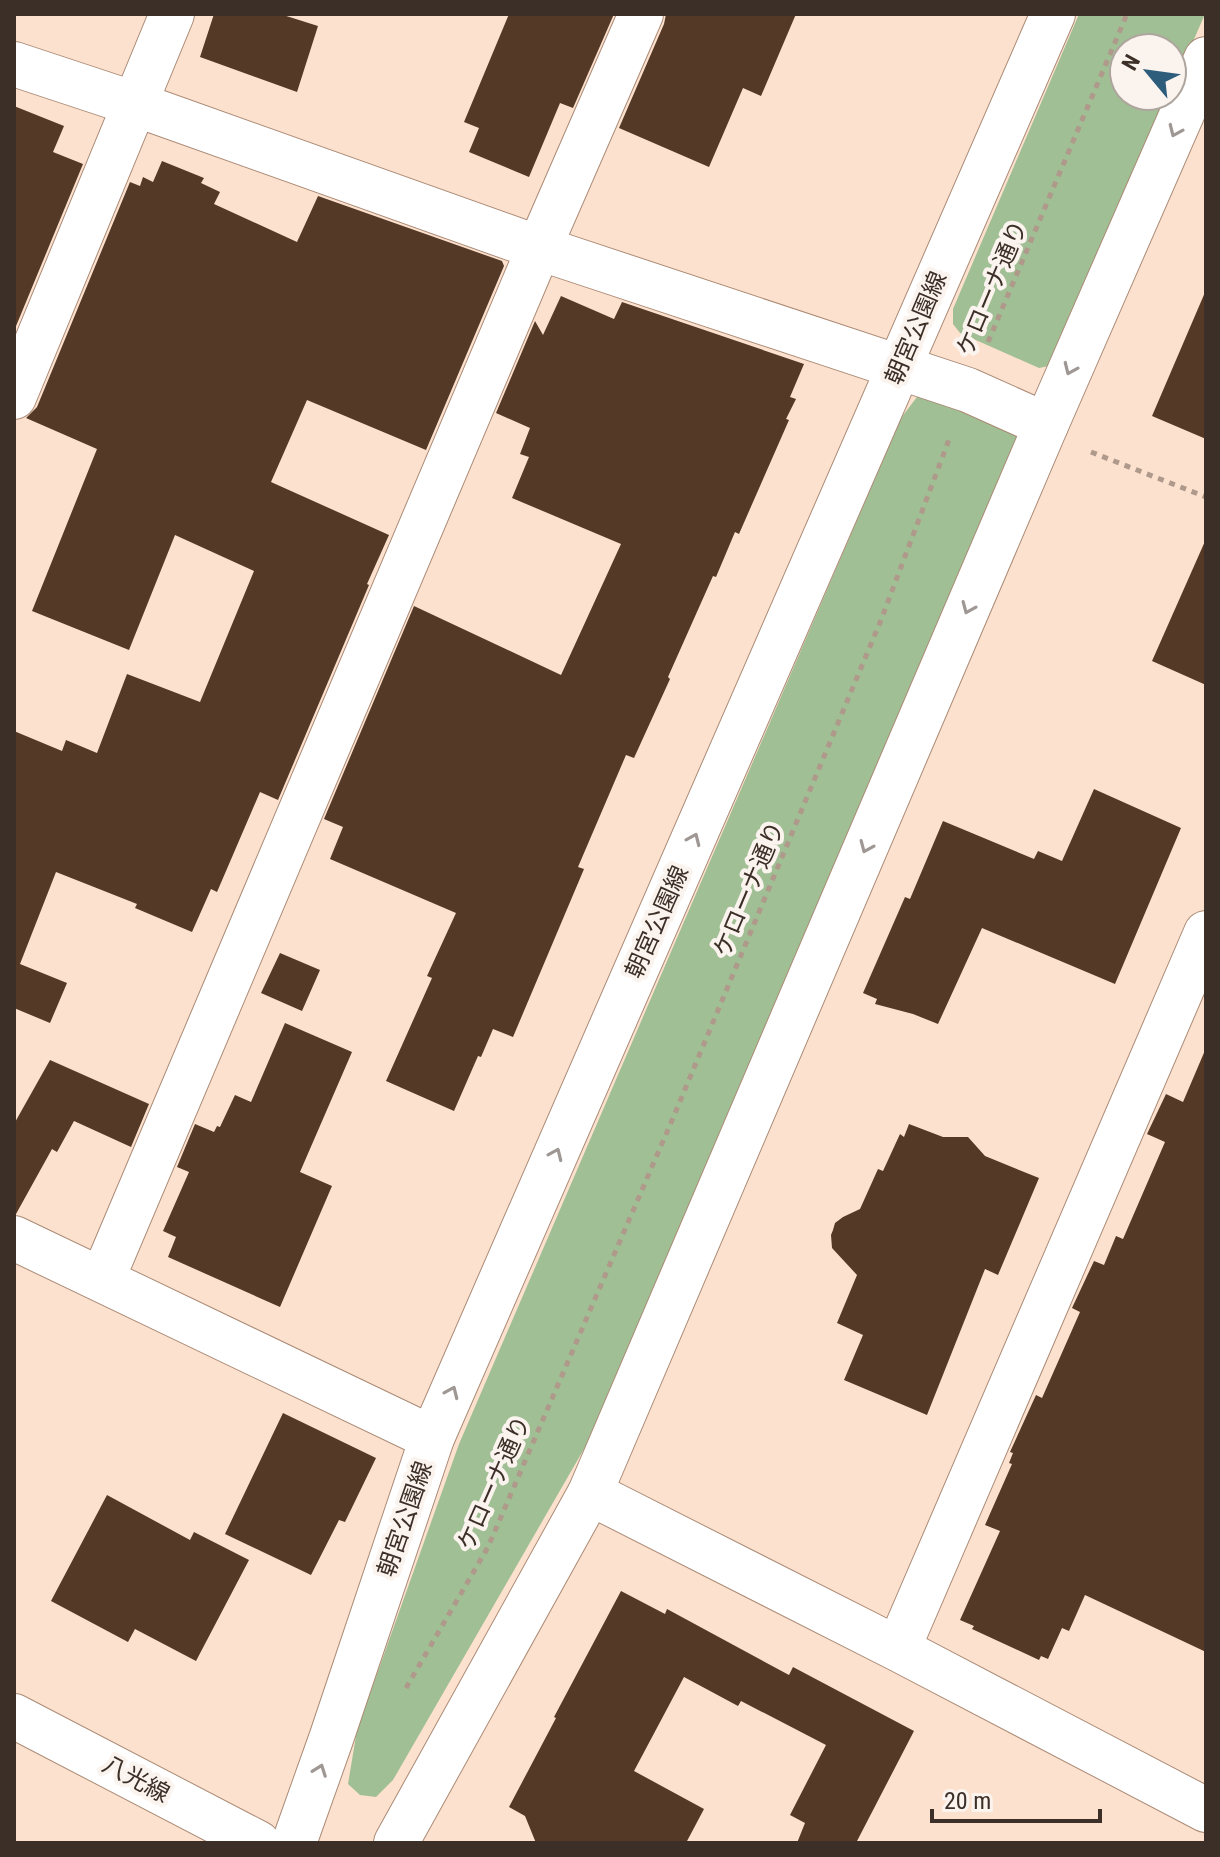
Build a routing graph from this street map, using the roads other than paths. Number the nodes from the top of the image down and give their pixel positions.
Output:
1 (172, 14) edge
2 (641, 14) edge
3 (1053, 14) edge
4 (1206, 59) edge
5 (14, 64) edge
6 (135, 104) junction
7 (539, 248) junction
8 (899, 369) junction
9 (14, 397) edge
10 (1044, 429) junction
11 (1206, 933) edge
12 (14, 1238) edge
13 (102, 1280) junction
14 (432, 1438) junction
15 (590, 1493) junction
16 (898, 1649) junction
17 (14, 1716) edge
18 (1206, 1810) edge
19 (258, 1843) edge
20 (294, 1843) edge
21 (396, 1843) edge

1 - 6 street
2 - 7 street
3 - 8 street, 朝宮公園線
4 -> 10 street
5 - 6 street
6 - 7 street
6 - 9 street
7 - 8 street
7 - 13 street
8 - 10 street
14 -> 8 street, 朝宮公園線
10 -> 15 street
11 - 16 street
12 - 13 street
13 - 14 street
20 -> 14 street, 朝宮公園線
15 - 16 street
15 - 21 street
16 - 18 street
17 - 19 street, 八光線

